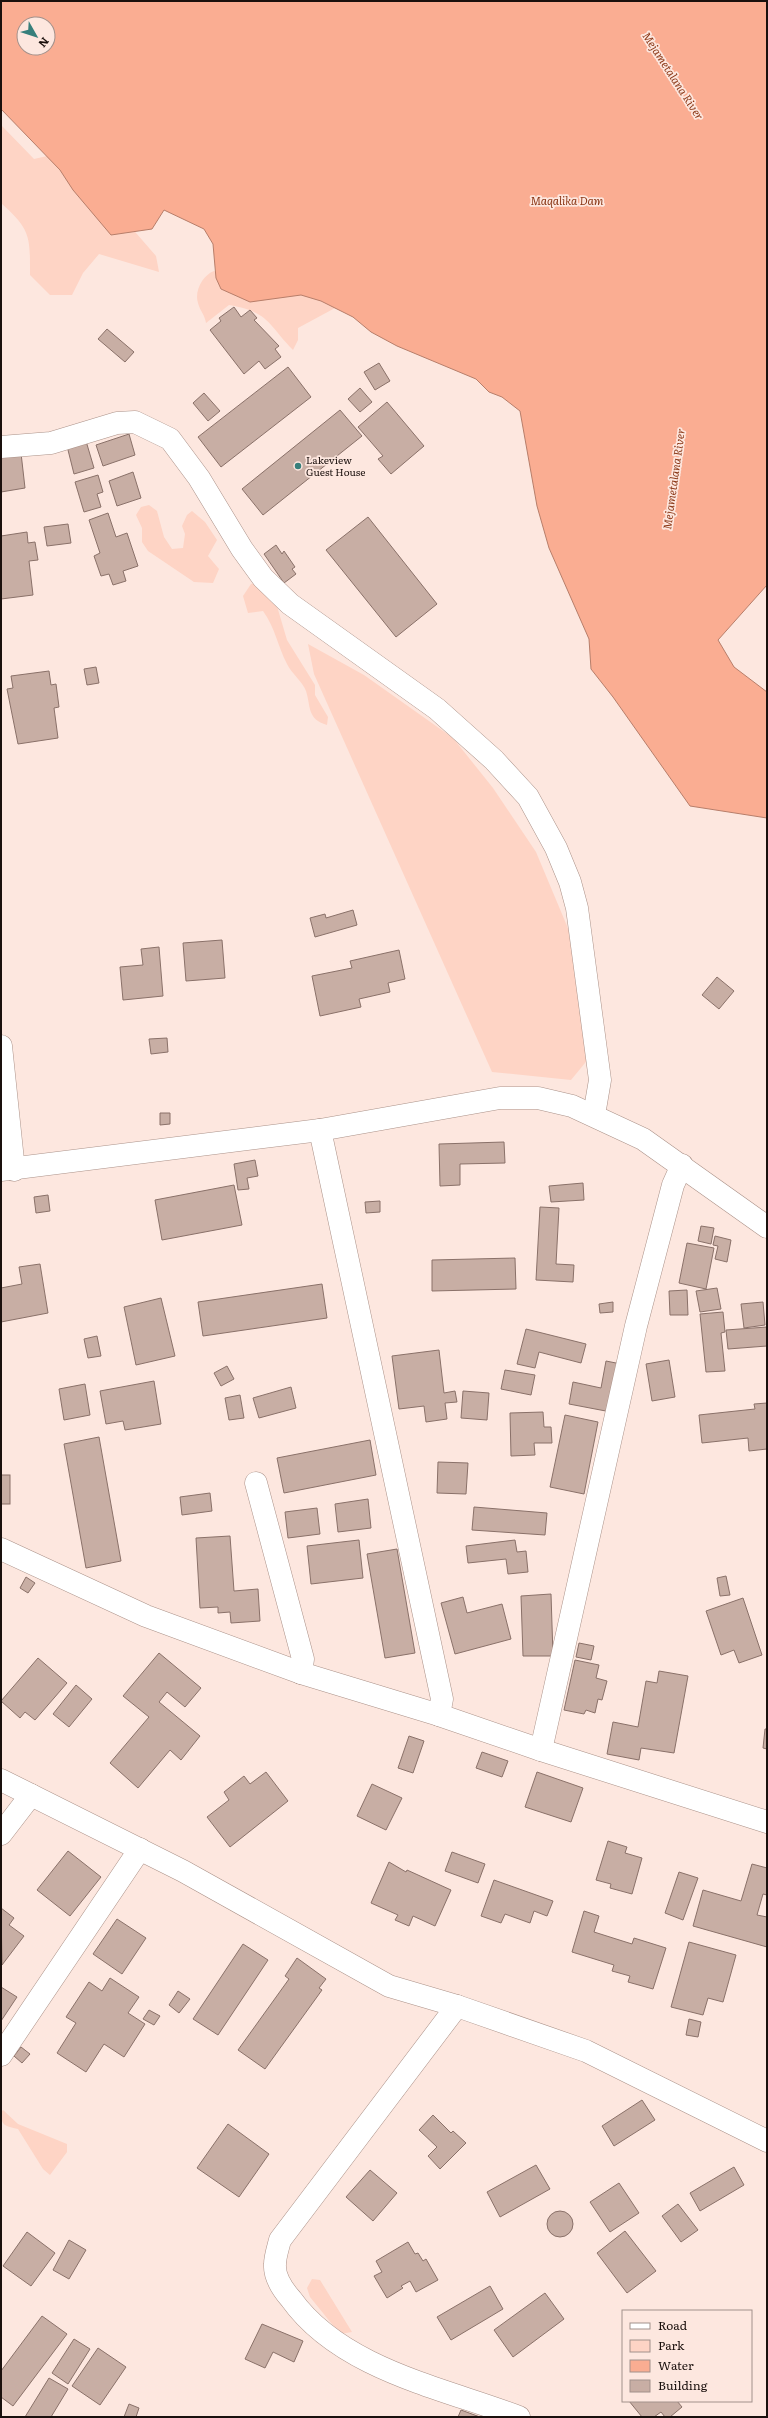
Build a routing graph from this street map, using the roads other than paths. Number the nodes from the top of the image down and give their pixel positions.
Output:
1 (1, 447) edge
2 (1, 1046) edge
3 (594, 1115) junction
4 (320, 1130) junction
5 (682, 1165) junction
6 (7, 1170) edge
7 (767, 1227) edge
8 (256, 1483) dead end
9 (1, 1549) edge
10 (301, 1673) junction
11 (439, 1715) junction
12 (541, 1750) junction
13 (1, 1780) edge
14 (31, 1795) junction
15 (767, 1822) edge
16 (1, 1834) edge
17 (140, 1850) junction
18 (457, 2006) junction
19 (1, 2055) edge
20 (767, 2141) edge
21 (497, 2413) edge
22 (519, 2417) edge

1 - 3 street
2 - 6 street
3 - 4 street
3 - 5 street
4 - 6 street
4 - 11 street
5 - 7 street
5 - 12 street
8 - 10 street
9 - 10 street
10 - 11 street
11 - 12 street
12 - 15 street
13 - 14 street
14 - 16 street
14 - 17 street
17 - 18 street
17 - 19 street
18 - 20 street
18 - 21 street
21 - 22 street

